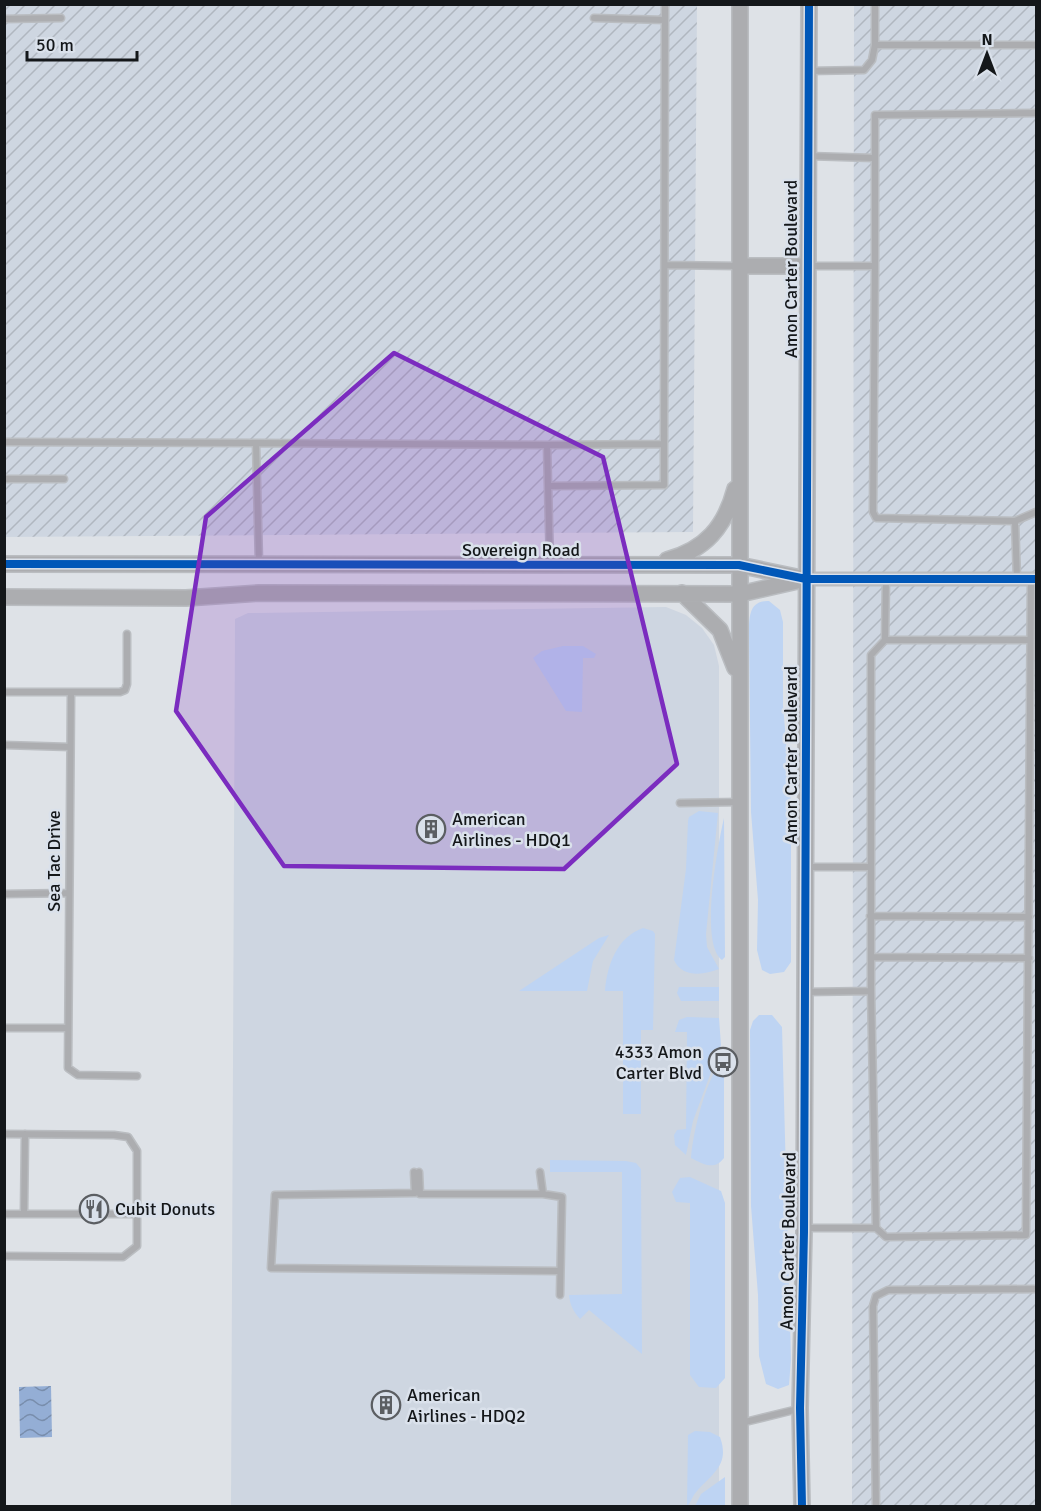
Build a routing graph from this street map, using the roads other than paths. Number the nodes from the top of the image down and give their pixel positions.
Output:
1 (665, 4) edge
2 (740, 4) edge
3 (808, 4) edge
4 (875, 4) edge
5 (61, 18) dead end
6 (594, 18) dead end
7 (4, 19) edge
8 (665, 20) junction
9 (875, 45) junction
10 (1036, 45) edge
11 (808, 71) junction
12 (1036, 113) edge
13 (807, 156) junction
14 (874, 158) junction
15 (665, 266) junction
16 (739, 266) junction
17 (806, 266) junction
18 (875, 266) junction
19 (4, 442) edge
20 (256, 443) junction
21 (664, 444) junction
22 (547, 445) junction
23 (739, 472) junction
24 (4, 479) edge
25 (64, 479) dead end
26 (548, 486) junction
27 (1036, 512) edge
28 (1015, 520) junction
29 (4, 564) edge
30 (258, 565) junction
31 (550, 565) junction
32 (610, 565) junction
33 (739, 565) junction
34 (806, 579) junction
35 (886, 579) junction
36 (1017, 579) junction
37 (1034, 579) edge
38 (682, 593) junction
39 (740, 594) junction
40 (4, 597) edge
41 (127, 634) dead end
42 (885, 640) junction
43 (1030, 640) junction
44 (740, 685) junction
45 (4, 692) edge
46 (70, 694) junction
47 (4, 745) edge
48 (70, 747) junction
49 (739, 802) junction
50 (680, 803) dead end
51 (805, 867) junction
52 (870, 867) junction
53 (69, 893) junction
54 (4, 894) edge
55 (870, 916) junction
56 (1029, 917) junction
57 (871, 957) junction
58 (1029, 958) junction
59 (871, 991) junction
60 (804, 992) junction
61 (4, 1028) edge
62 (68, 1028) junction
63 (137, 1076) dead end
64 (4, 1134) edge
65 (25, 1134) junction
66 (540, 1172) dead end
67 (543, 1194) junction
68 (4, 1214) edge
69 (24, 1214) junction
70 (137, 1214) junction
71 (804, 1228) junction
72 (876, 1228) junction
73 (4, 1256) edge
74 (560, 1271) junction
75 (1036, 1289) edge
76 (560, 1294) dead end
77 (800, 1408) junction
78 (740, 1423) junction
79 (740, 1506) edge
80 (802, 1506) edge
81 (876, 1506) edge

1 - 8 lane
2 - 16 street
3 - 11 street, Amon Carter Boulevard
4 - 9 lane
5 - 7 lane
6 - 8 lane
8 - 15 lane
9 - 10 lane
9 - 11 lane
11 - 13 street, Amon Carter Boulevard
12 - 14 lane
13 - 14 lane
13 - 17 street, Amon Carter Boulevard
14 - 18 lane
15 - 16 lane
15 - 21 lane
16 - 17 street
16 - 23 street
17 - 18 lane
17 - 34 street, Amon Carter Boulevard
18 - 28 lane
19 - 20 lane
20 - 22 lane
20 - 30 lane
21 - 22 lane
21 - 26 lane
22 - 26 lane
23 - 32 street
23 - 33 street
24 - 25 lane
26 - 31 lane
27 - 28 lane
28 - 36 lane
29 - 30 street, Sovereign Road
30 - 31 street, Sovereign Road
31 - 32 street, Sovereign Road
32 - 33 street, Sovereign Road
33 - 34 street, Sovereign Road
33 - 39 street
34 - 35 street, Sovereign Road
34 - 39 street, Sovereign Road
34 - 51 street, Amon Carter Boulevard
35 - 36 street, Sovereign Road
35 - 42 lane
36 - 37 street, Sovereign Road
37 - 43 lane
38 - 39 street, Sovereign Road
38 - 40 street, Sovereign Road
38 - 44 street
39 - 44 street
41 - 46 lane
42 - 43 lane
42 - 52 lane
43 - 56 lane
44 - 49 street
45 - 46 lane
46 - 48 lane, Sea Tac Drive
47 - 48 lane
48 - 53 lane, Sea Tac Drive
49 - 50 lane
49 - 78 street
51 - 52 lane
51 - 60 street, Amon Carter Boulevard
52 - 55 lane
53 - 54 lane
53 - 62 lane, Sea Tac Drive
55 - 56 lane
55 - 57 lane
56 - 58 lane
57 - 58 lane
57 - 59 lane
58 - 72 lane
59 - 60 lane
59 - 72 lane
60 - 71 street, Amon Carter Boulevard
61 - 62 lane
62 - 63 lane, Sea Tac Drive
64 - 65 lane
65 - 69 lane
65 - 70 lane
66 - 67 lane
67 - 74 lane
67 - 74 lane
68 - 69 lane
69 - 70 lane
70 - 73 lane
71 - 72 lane
71 - 77 street, Amon Carter Boulevard
74 - 76 lane
75 - 81 lane
77 - 78 lane
77 - 80 street, Amon Carter Boulevard
78 - 79 street

